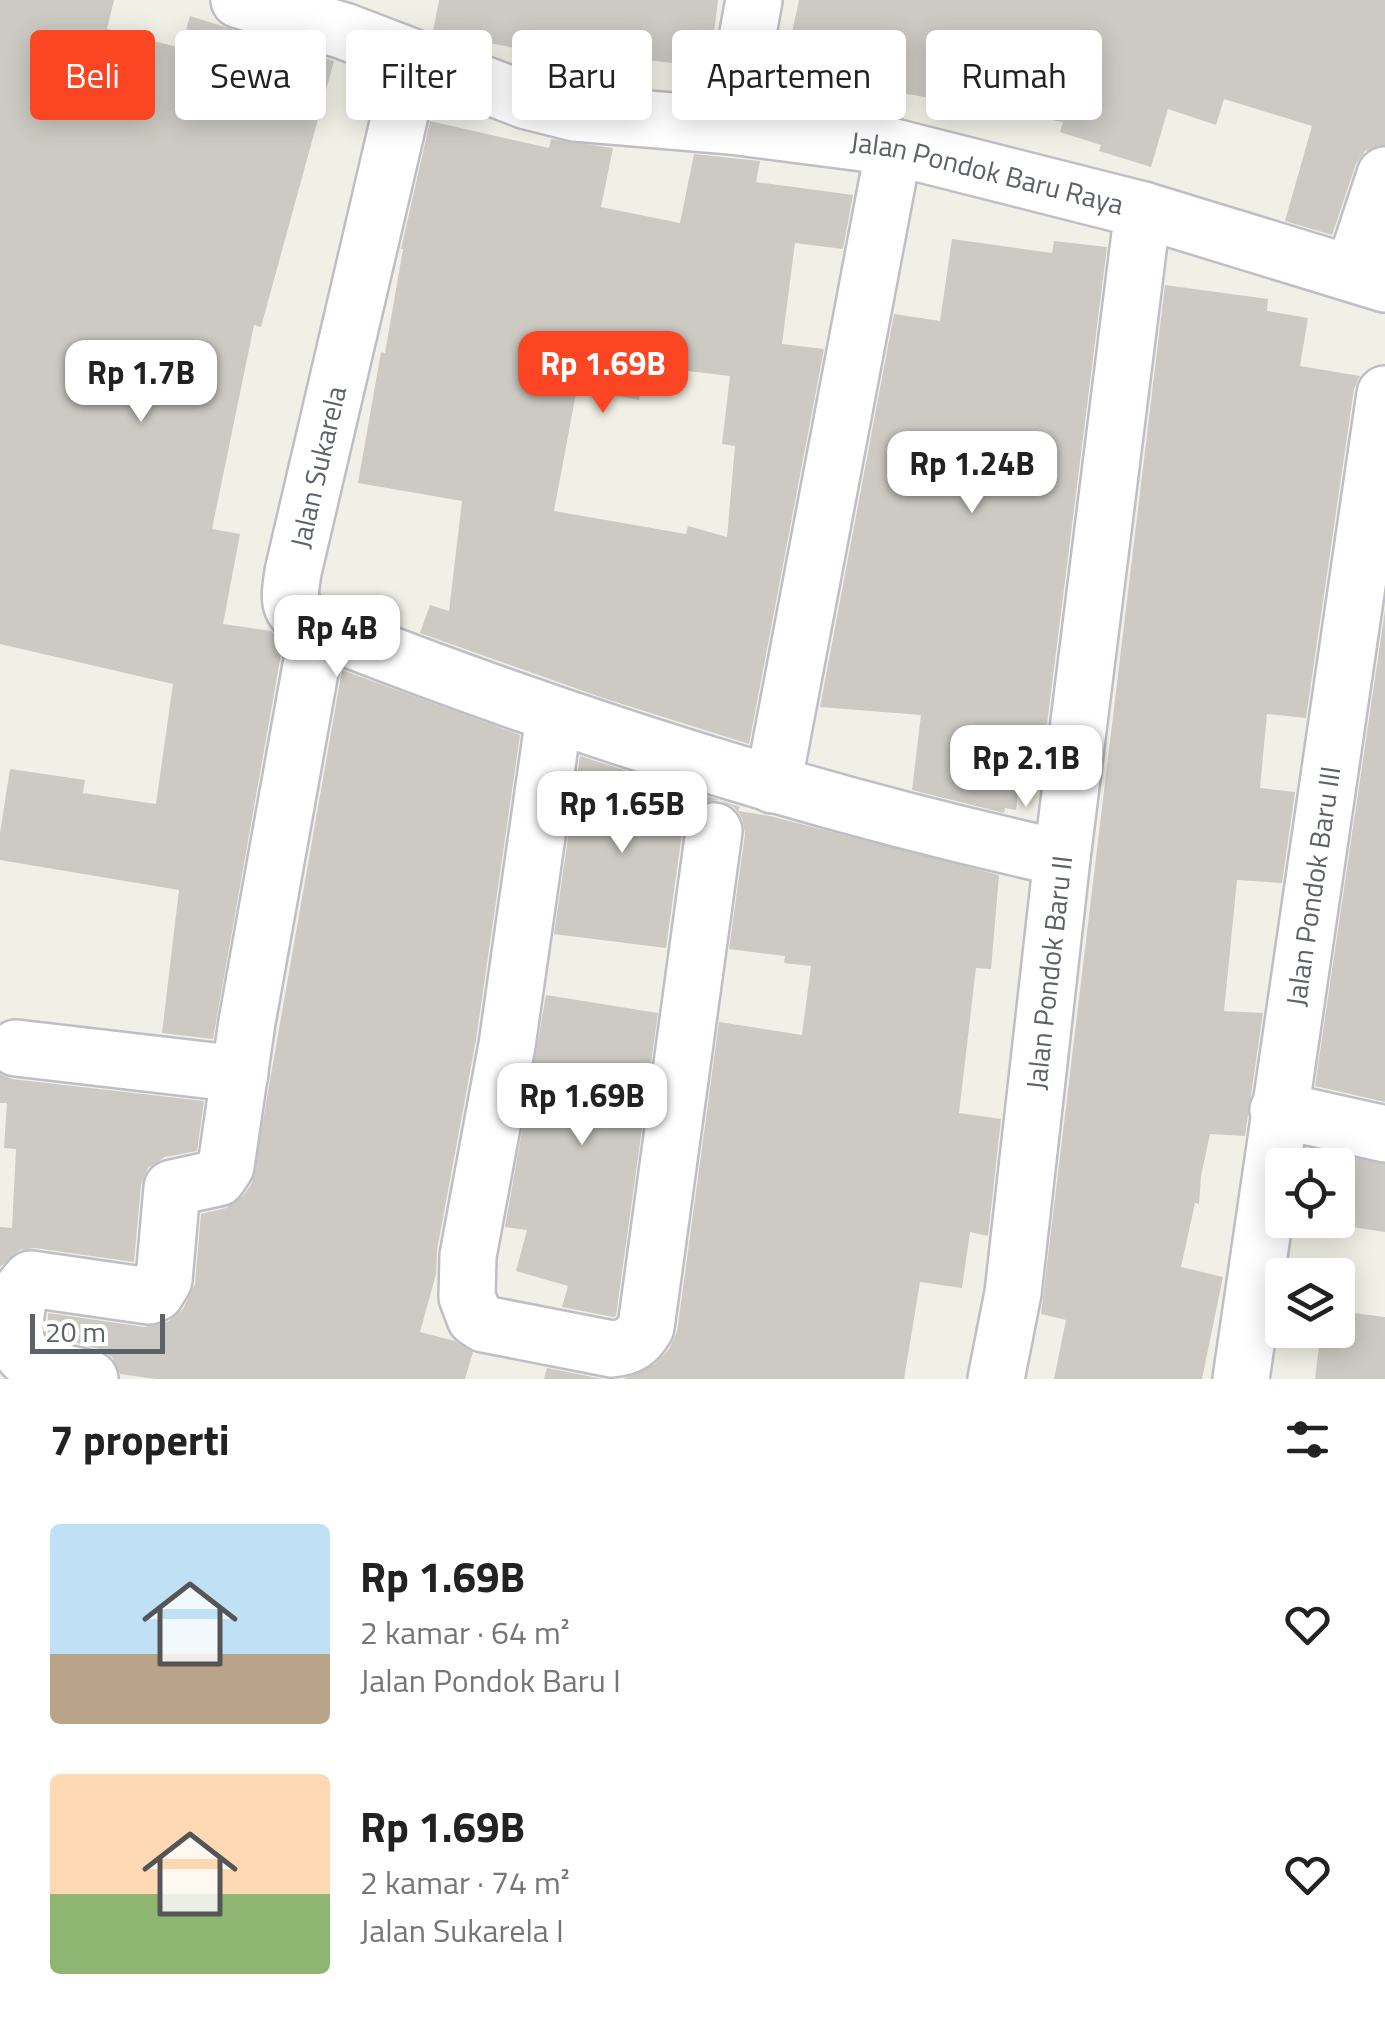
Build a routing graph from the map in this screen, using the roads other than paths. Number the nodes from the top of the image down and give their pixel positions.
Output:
1 (239, 0) edge
2 (754, 0) edge
3 (346, 32) edge
4 (492, 89) edge
5 (398, 120) edge
6 (730, 126) junction
7 (894, 147) junction
8 (1385, 175) edge
9 (1143, 210) junction
10 (1369, 278) edge
11 (1385, 394) edge
12 (318, 627) junction
13 (554, 717) junction
14 (773, 786) junction
15 (714, 831) dead end
16 (1062, 858) junction
17 (16, 1048) dead end
18 (240, 1074) junction
19 (1278, 1110) junction
20 (1385, 1134) edge
21 (7, 1331) edge
22 (90, 1379) edge
23 (996, 1379) edge
24 (1240, 1379) edge

1 - 3 street, Jalan Pondok Baru Raya
2 - 6 street
4 - 6 street, Jalan Pondok Baru Raya
5 - 12 street, Jalan Sukarela
6 - 7 street, Jalan Pondok Baru Raya
7 - 9 street, Jalan Pondok Baru Raya
7 - 14 street
8 - 10 street
9 - 10 street, Jalan Pondok Baru Raya
9 - 16 street, Jalan Pondok Baru II
11 - 19 street, Jalan Pondok Baru III
12 - 13 street
12 - 18 street
13 - 14 street
13 - 15 street
14 - 16 street
16 - 23 street, Jalan Pondok Baru II
17 - 18 street
18 - 21 street
19 - 20 street
19 - 24 street, Jalan Pondok Baru III
21 - 22 street

